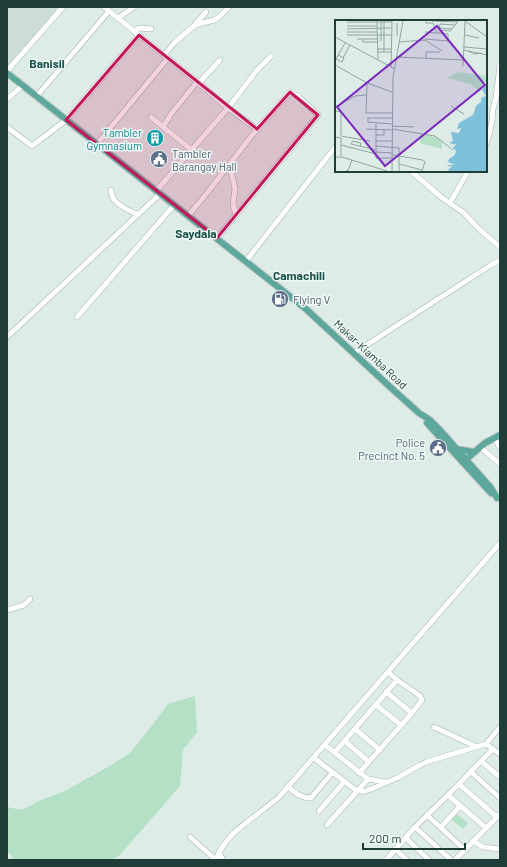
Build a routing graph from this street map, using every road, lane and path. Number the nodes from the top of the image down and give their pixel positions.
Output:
1 (63, 7) edge
2 (104, 7) edge
3 (134, 7) edge
4 (229, 7) edge
5 (109, 11) junction
6 (206, 12) dead end
7 (118, 18) junction
8 (194, 26) junction
9 (151, 29) dead end
10 (137, 33) junction
11 (166, 56) junction
12 (271, 56) dead end
13 (220, 60) dead end
14 (500, 65) edge
15 (7, 72) edge
16 (198, 82) junction
17 (22, 86) junction
18 (36, 97) junction
19 (7, 99) edge
20 (228, 108) junction
21 (151, 117) dead end
22 (66, 120) junction
23 (163, 126) junction
24 (7, 127) edge
25 (257, 129) junction
26 (487, 141) edge
27 (98, 144) junction
28 (335, 147) edge
29 (192, 150) junction
30 (231, 163) junction
31 (412, 172) edge
32 (467, 172) edge
33 (110, 190) dead end
34 (158, 192) junction
35 (450, 203) junction
36 (174, 205) junction
37 (137, 214) junction
38 (188, 216) junction
39 (236, 216) junction
40 (217, 238) junction
41 (500, 247) edge
42 (500, 260) edge
43 (246, 261) junction
44 (77, 317) dead end
45 (7, 337) edge
46 (354, 353) junction
47 (419, 413) junction
48 (497, 436) edge
49 (500, 448) edge
50 (456, 449) junction
51 (476, 450) junction
52 (464, 460) junction
53 (500, 464) edge
54 (475, 469) junction
55 (499, 500) edge
56 (500, 543) edge
57 (30, 599) dead end
58 (7, 610) edge
59 (388, 672) junction
60 (397, 680) junction
61 (386, 692) junction
62 (376, 705) junction
63 (412, 713) junction
64 (401, 725) junction
65 (434, 727) dead end
66 (500, 727) edge
67 (355, 729) junction
68 (345, 741) junction
69 (486, 744) junction
70 (325, 745) junction
71 (476, 746) junction
72 (493, 749) junction
73 (380, 750) junction
74 (334, 752) junction
75 (500, 754) edge
76 (314, 758) junction
77 (481, 761) junction
78 (369, 762) junction
79 (471, 772) junction
80 (332, 773) junction
81 (359, 773) junction
82 (500, 777) edge
83 (368, 779) junction
84 (344, 782) junction
85 (386, 782) junction
86 (459, 784) junction
87 (288, 786) junction
88 (358, 790) junction
89 (448, 795) junction
90 (500, 798) edge
91 (460, 806) junction
92 (318, 811) dead end
93 (428, 815) junction
94 (498, 815) edge
95 (327, 825) dead end
96 (415, 827) junction
97 (441, 827) junction
98 (486, 828) junction
99 (190, 837) dead end
100 (406, 838) junction
101 (473, 841) junction
102 (395, 849) junction
103 (500, 849) edge
104 (465, 850) junction
105 (219, 852) junction
106 (216, 860) edge
107 (223, 860) edge
108 (386, 860) edge
109 (407, 860) edge
110 (429, 860) edge
111 (451, 860) edge
112 (455, 860) edge

1 - 15 street
2 - 5 street
3 - 7 street
4 - 8 street
5 - 7 street
5 - 18 street
6 - 8 street
7 - 10 street
8 - 11 street
9 - 10 street
10 - 11 street
10 - 22 street
11 - 16 street
11 - 27 street
12 - 20 street
13 - 16 street
14 - 26 street
15 - 17 main road, Makar-Kiamba Road
16 - 20 street
16 - 23 street
17 - 18 main road, Makar-Kiamba Road
17 - 19 street
18 - 22 main road, Makar-Kiamba Road
20 - 25 street
20 - 29 street
21 - 23 street
22 - 24 street
22 - 27 main road, Makar-Kiamba Road
23 - 29 street
25 - 30 street
25 - 39 street
27 - 34 main road, Makar-Kiamba Road
28 - 43 street
29 - 34 street
30 - 38 street
30 - 39 street
31 - 35 street
32 - 35 street
33 - 37 street
34 - 36 main road, Makar-Kiamba Road
34 - 37 street
35 - 41 street
36 - 38 main road, Makar-Kiamba Road
36 - 44 street
37 - 45 street
38 - 40 main road, Makar-Kiamba Road
39 - 40 street
40 - 43 main road, Makar-Kiamba Road
42 - 46 street
43 - 46 main road, Makar-Kiamba Road
46 - 47 main road, Makar-Kiamba Road
47 - 50 main road, Makar-Kiamba Road
47 - 52 main road, Makar-Kiamba Road
48 - 49 street
48 - 51 main road
50 - 51 main road
50 - 52 main road, Makar-Kiamba Road
51 - 52 main road
51 - 53 street
51 - 54 main road
52 - 54 main road, Makar-Kiamba Road
52 - 55 main road, Makar-Kiamba Road
54 - 55 main road, Makar-Kiamba Road
56 - 59 street
57 - 58 street
59 - 60 street
59 - 70 street
60 - 61 street
60 - 63 street
61 - 62 street
61 - 63 street
62 - 64 street
62 - 67 street
63 - 64 street
64 - 73 street
65 - 71 street
66 - 69 street
67 - 68 street
67 - 73 street
68 - 74 street
68 - 78 street
69 - 71 street
69 - 72 street
70 - 74 street
70 - 76 street
71 - 85 street
72 - 75 street
72 - 77 street
73 - 78 street
74 - 81 street
76 - 80 street
76 - 87 street
77 - 79 street
77 - 82 street
78 - 81 street
79 - 86 street
79 - 90 street
80 - 84 street
80 - 87 street
81 - 83 street
83 - 85 street
83 - 88 street
84 - 88 street
84 - 92 street
85 - 88 street
86 - 89 street
86 - 94 street
87 - 105 street
88 - 95 street
89 - 91 street
89 - 93 street
91 - 97 street
91 - 98 street
93 - 96 street
93 - 97 street
94 - 98 street
96 - 100 street
96 - 111 street
97 - 104 street
98 - 101 street
99 - 106 street
100 - 102 street
100 - 110 street
101 - 103 street
101 - 104 street
102 - 108 street
102 - 109 street
104 - 112 street
105 - 106 street
105 - 107 street

